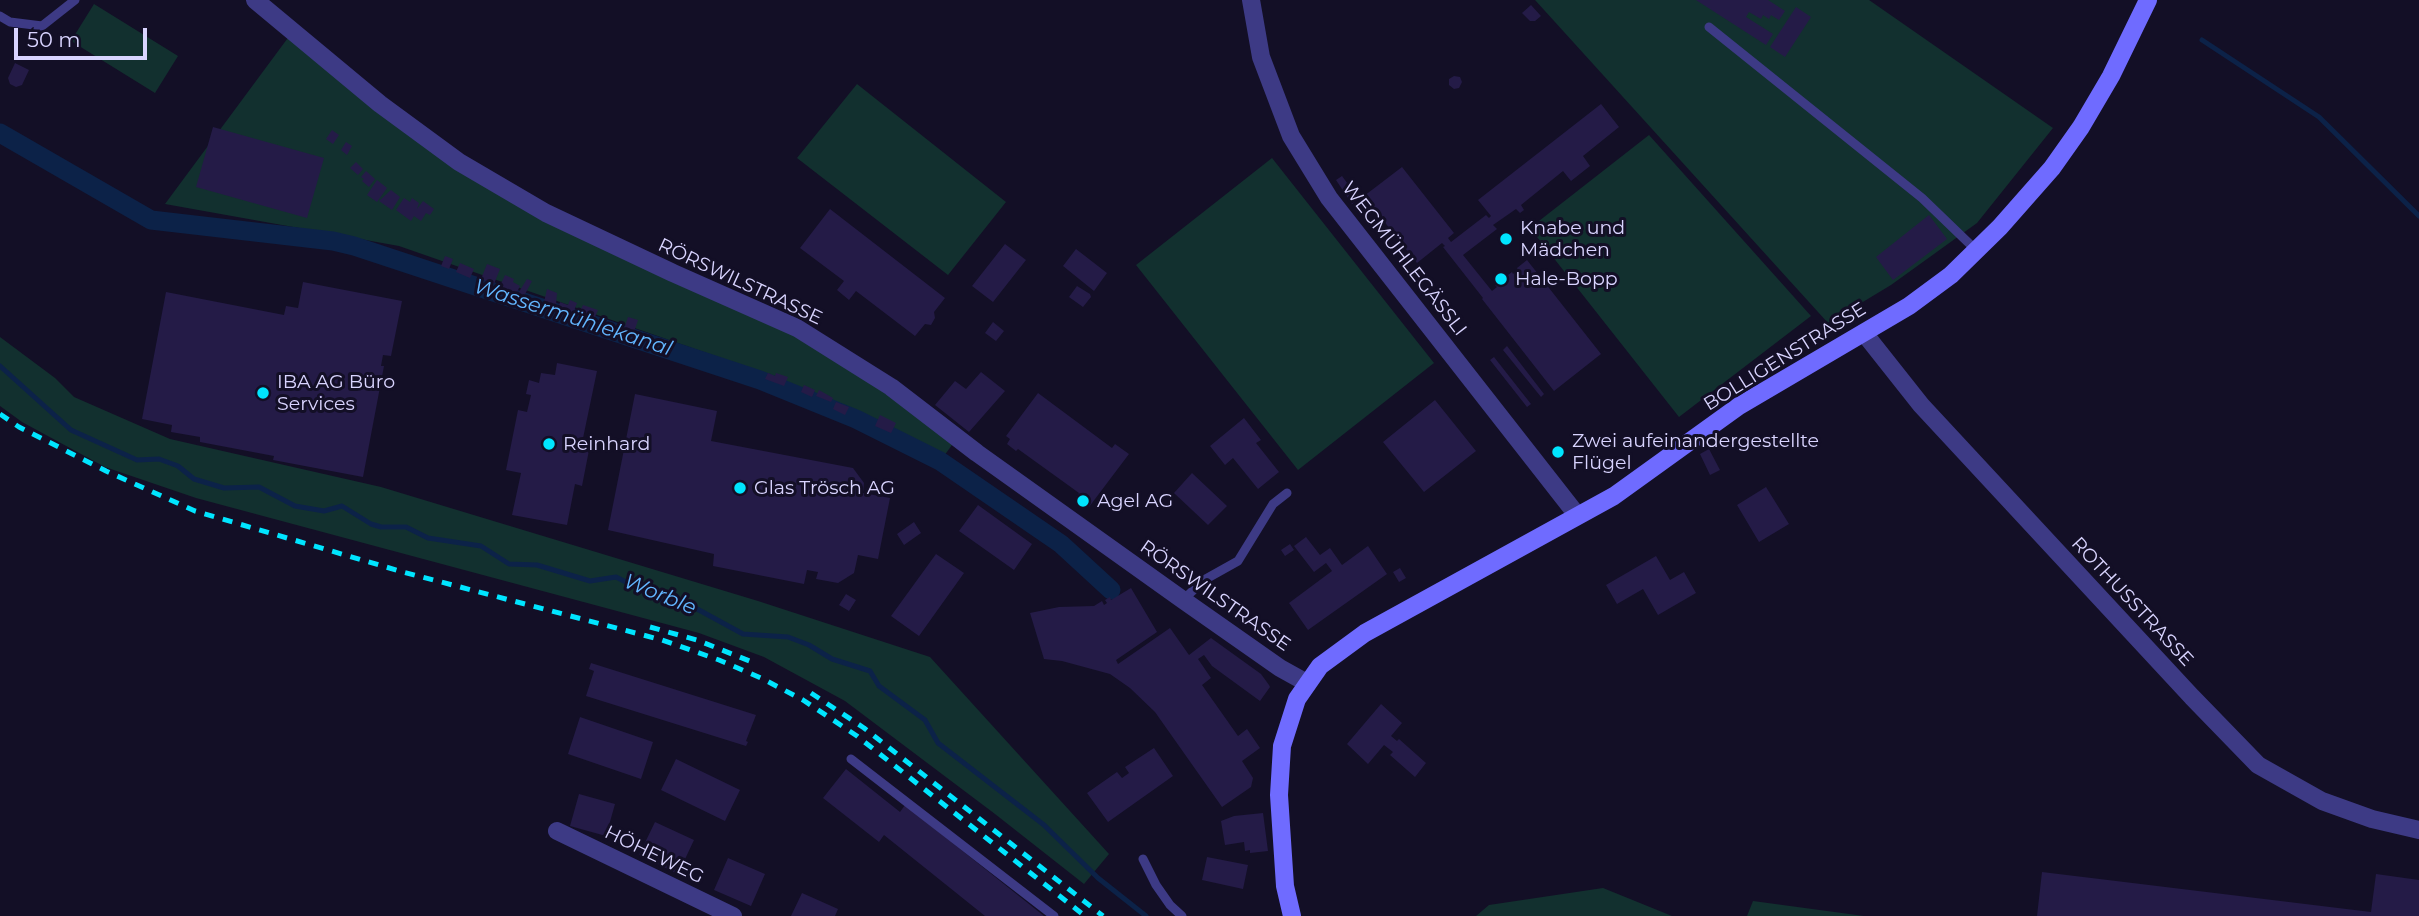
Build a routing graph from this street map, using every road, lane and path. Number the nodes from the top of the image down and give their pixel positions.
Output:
1 (75, 0) edge
2 (255, 0) edge
3 (1251, 0) edge
4 (2148, 0) edge
5 (0, 16) edge
6 (1709, 27) dead end
7 (1978, 251) junction
8 (1864, 333) junction
9 (1287, 493) dead end
10 (1577, 515) junction
11 (1182, 600) junction
12 (1307, 683) junction
13 (851, 759) dead end
14 (557, 831) dead end
15 (2419, 831) edge
16 (1143, 859) dead end
17 (733, 916) edge
18 (1054, 916) edge
19 (1181, 916) edge
20 (1292, 916) edge

1 - 5 lane
2 - 11 street, RÖRSWILSTRASSE
3 - 10 street, WEGMÜHLEGÄSSLI
4 - 7 main road, BOLLIGENSTRASSE
6 - 7 lane
7 - 8 main road, BOLLIGENSTRASSE
8 - 10 main road, BOLLIGENSTRASSE
8 - 15 street, ROTHUSSTRASSE
9 - 11 lane
10 - 12 main road, BOLLIGENSTRASSE
11 - 12 street, RÖRSWILSTRASSE
12 - 20 main road, BOLLIGENSTRASSE
13 - 18 lane
14 - 17 street, HÖHEWEG
16 - 19 lane

